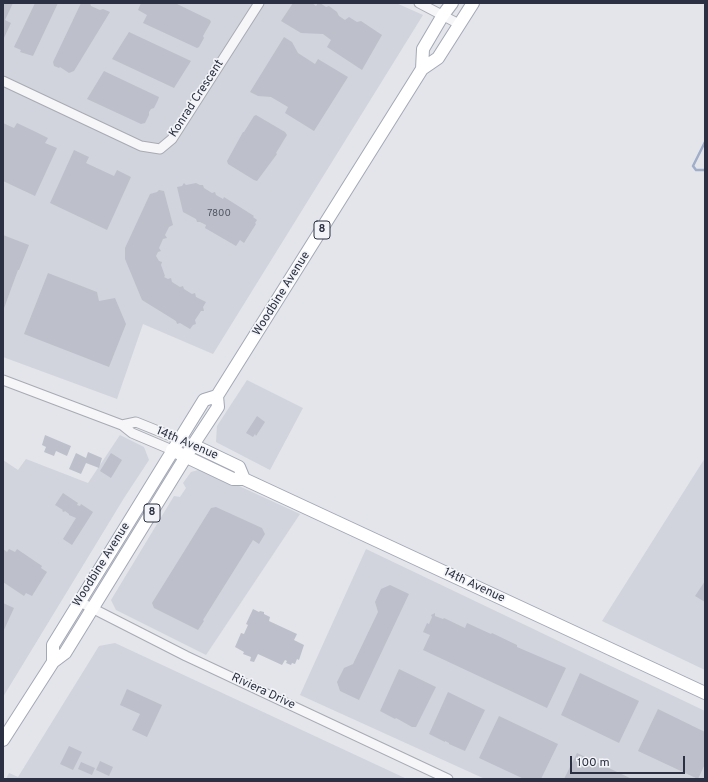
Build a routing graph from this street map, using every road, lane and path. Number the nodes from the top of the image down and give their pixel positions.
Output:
1 (259, 3) edge
2 (419, 3) edge
3 (451, 3) edge
4 (470, 8) edge
5 (443, 15) junction
6 (459, 24) junction
7 (422, 69) junction
8 (3, 81) edge
9 (3, 380) edge
10 (217, 396) junction
11 (122, 425) junction
12 (179, 439) junction
13 (193, 445) junction
14 (172, 450) junction
15 (186, 457) junction
16 (244, 479) junction
17 (146, 492) junction
18 (159, 502) junction
19 (80, 602) junction
20 (93, 610) junction
21 (53, 662) junction
22 (705, 693) edge
23 (3, 740) edge
24 (448, 779) edge

1 - 8 street, Konrad Crescent
2 - 5 street
3 - 4 street
3 - 5 main road, Woodbine Avenue / 8
4 - 6 main road, Woodbine Avenue / 8
5 - 6 street
5 - 7 main road, Woodbine Avenue / 8
6 - 7 main road, Woodbine Avenue / 8
7 - 10 main road, Woodbine Avenue / 8
9 - 11 street, 14th Avenue
10 - 12 main road, Woodbine Avenue / 8
10 - 13 main road, Woodbine Avenue / 8
11 - 12 street, 14th Avenue
11 - 14 street, 14th Avenue
12 - 13 street, 14th Avenue
12 - 14 main road, Woodbine Avenue / 8
13 - 15 main road, Woodbine Avenue / 8
13 - 16 main road, 14th Avenue
14 - 15 main road, 14th Avenue
14 - 17 main road, Woodbine Avenue / 8
15 - 16 main road, 14th Avenue
15 - 18 main road, Woodbine Avenue / 8
16 - 22 main road, 14th Avenue
17 - 18 main road
17 - 19 main road, Woodbine Avenue / 8
18 - 20 main road, Woodbine Avenue / 8
19 - 20 street, Riviera Drive
19 - 21 main road, Woodbine Avenue / 8
20 - 21 main road, Woodbine Avenue / 8
20 - 24 street, Riviera Drive
21 - 23 main road, Woodbine Avenue / 8

